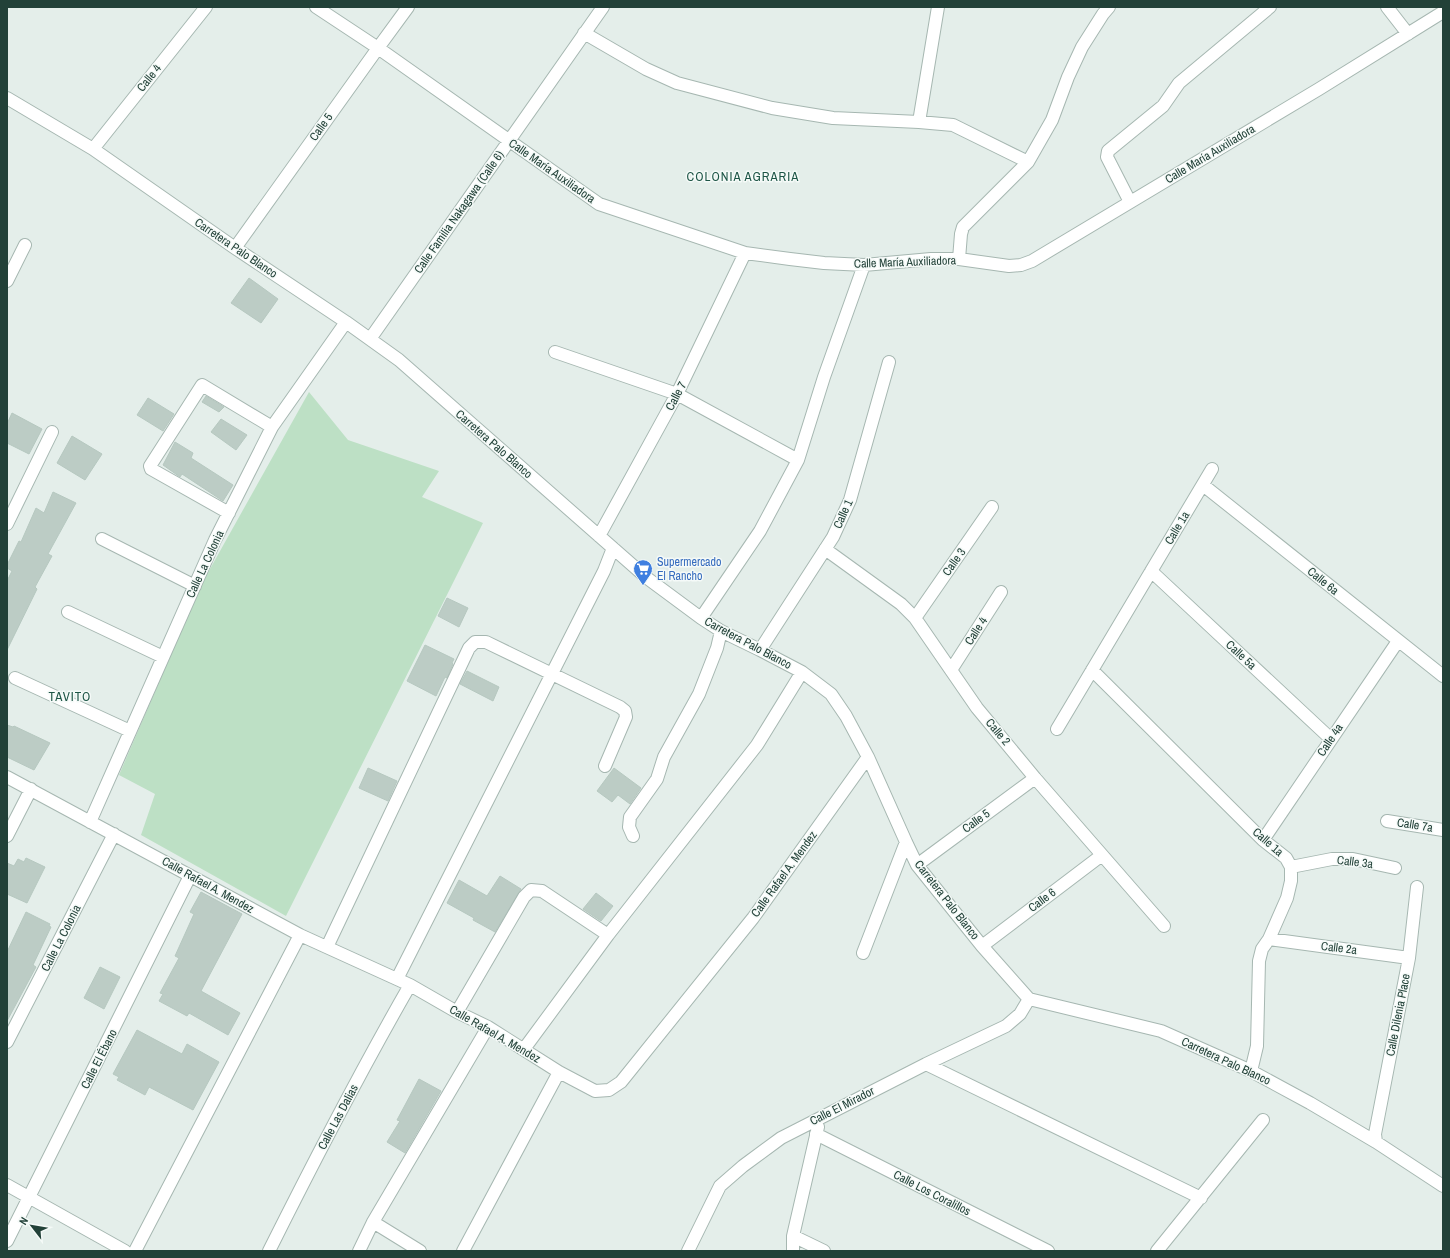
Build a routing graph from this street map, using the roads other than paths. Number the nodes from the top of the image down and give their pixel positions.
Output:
1 (206, 7) edge
2 (316, 7) edge
3 (408, 7) edge
4 (602, 7) edge
5 (938, 7) edge
6 (1109, 7) edge
7 (1270, 7) edge
8 (1386, 7) edge
9 (1443, 12) edge
10 (584, 34) junction
11 (1408, 34) junction
12 (378, 48) junction
13 (7, 98) edge
14 (919, 122) junction
15 (509, 140) junction
16 (93, 149) junction
17 (1028, 162) junction
18 (1130, 202) junction
19 (26, 245) dead end
20 (235, 248) junction
21 (745, 253) junction
22 (959, 259) junction
23 (864, 264) junction
24 (7, 281) edge
25 (346, 322) junction
26 (370, 339) junction
27 (555, 352) dead end
28 (889, 362) dead end
29 (678, 394) junction
30 (272, 427) junction
31 (52, 432) dead end
32 (798, 460) junction
33 (1212, 469) dead end
34 (1203, 484) junction
35 (992, 507) dead end
36 (229, 513) junction
37 (7, 524) edge
38 (599, 536) junction
39 (102, 538) dead end
40 (613, 548) junction
41 (825, 549) junction
42 (1152, 571) junction
43 (195, 586) junction
44 (1001, 592) dead end
45 (68, 612) dead end
46 (701, 618) junction
47 (915, 618) junction
48 (721, 631) junction
49 (1398, 641) junction
50 (760, 650) junction
51 (163, 657) junction
52 (951, 670) junction
53 (1092, 670) junction
54 (802, 672) junction
55 (552, 674) junction
56 (1443, 676) edge
57 (16, 678) dead end
58 (1057, 729) dead end
59 (130, 732) junction
60 (1332, 739) junction
61 (868, 757) junction
62 (605, 766) dead end
63 (7, 777) edge
64 (1036, 778) junction
65 (31, 789) junction
66 (1387, 821) dead end
67 (90, 822) junction
68 (1443, 830) edge
69 (114, 834) junction
70 (7, 836) edge
71 (633, 836) dead end
72 (1263, 840) junction
73 (906, 842) junction
74 (1102, 855) junction
75 (918, 865) junction
76 (1291, 867) junction
77 (1395, 868) dead end
78 (190, 876) junction
79 (1417, 887) dead end
80 (1164, 926) dead end
81 (300, 935) junction
82 (608, 935) junction
83 (1269, 939) junction
84 (982, 946) junction
85 (327, 947) junction
86 (863, 953) dead end
87 (1409, 958) junction
88 (397, 979) junction
89 (410, 985) junction
90 (1029, 999) junction
91 (457, 1012) junction
92 (488, 1027) junction
93 (7, 1042) edge
94 (524, 1049) junction
95 (926, 1064) junction
96 (1250, 1071) junction
97 (560, 1072) junction
98 (822, 1116) junction
99 (1263, 1120) dead end
100 (816, 1134) junction
101 (1376, 1142) junction
102 (7, 1185) edge
103 (1443, 1186) edge
104 (29, 1197) junction
105 (1201, 1198) junction
106 (373, 1222) junction
107 (793, 1236) junction
108 (7, 1241) edge
109 (125, 1251) edge
110 (135, 1251) edge
111 (269, 1251) edge
112 (359, 1251) edge
113 (420, 1251) edge
114 (463, 1251) edge
115 (688, 1251) edge
116 (793, 1251) edge
117 (824, 1251) edge
118 (1048, 1251) edge
119 (1157, 1251) edge

1 - 16 street, Calle 4
2 - 12 street, Calle María Auxiliadora
3 - 12 street, Calle 5
4 - 10 street, Calle Familia Nakagawa (Calle 6)
5 - 14 street
6 - 17 street
7 - 18 street
8 - 11 street
9 - 11 street, Calle María Auxiliadora
10 - 14 street
10 - 15 street, Calle Familia Nakagawa (Calle 6)
11 - 18 street, Calle María Auxiliadora
12 - 15 street, Calle María Auxiliadora
12 - 20 street, Calle 5
13 - 16 street, Carretera Palo Blanco
14 - 17 street
15 - 21 street, Calle María Auxiliadora
15 - 26 street, Calle Familia Nakagawa (Calle 6)
16 - 20 street, Carretera Palo Blanco
17 - 22 street
18 - 22 street, Calle María Auxiliadora
19 - 24 street
20 - 25 street, Carretera Palo Blanco
21 - 23 street, Calle María Auxiliadora
21 - 29 street, Calle 7
22 - 23 street, Calle María Auxiliadora
23 - 32 street
25 - 26 street, Carretera Palo Blanco
25 - 30 street, Calle La Colonia
26 - 38 street, Carretera Palo Blanco
27 - 29 street
28 - 41 street, Calle 1
29 - 32 street
29 - 38 street, Calle 7
30 - 36 street, Calle La Colonia
30 - 36 street
31 - 37 street
32 - 46 street
33 - 34 street, Calle 1a
34 - 42 street, Calle 1a
34 - 49 street, Calle 6a
35 - 47 street, Calle 3
36 - 43 street, Calle La Colonia
38 - 40 street, Carretera Palo Blanco
39 - 43 street
40 - 46 street, Carretera Palo Blanco
40 - 55 street
41 - 47 street, Calle 2
41 - 50 street, Calle 1
42 - 53 street, Calle 1a
42 - 60 street, Calle 5a
43 - 51 street, Calle La Colonia
44 - 52 street, Calle 4
45 - 51 street
46 - 48 street, Carretera Palo Blanco
47 - 52 street, Calle 2
48 - 50 street, Carretera Palo Blanco
48 - 71 street
49 - 56 street, Calle 6a
49 - 60 street, Calle 4a
50 - 54 street, Carretera Palo Blanco
51 - 59 street, Calle La Colonia
52 - 64 street, Calle 2
53 - 58 street, Calle 1a
53 - 72 street, Calle 1a
54 - 61 street, Carretera Palo Blanco
54 - 82 street
55 - 62 street
55 - 85 street
55 - 88 street
57 - 59 street
59 - 67 street, Calle La Colonia
60 - 72 street, Calle 4a
61 - 73 street, Carretera Palo Blanco
61 - 97 street, Calle Rafael A. Mendez
63 - 65 street, Calle Rafael A. Mendez
64 - 74 street, Calle 2
64 - 75 street, Calle 5
65 - 67 street, Calle Rafael A. Mendez
65 - 70 street
66 - 68 street, Calle 7a
67 - 69 street, Calle Rafael A. Mendez
69 - 78 street, Calle Rafael A. Mendez
69 - 93 street, Calle La Colonia
72 - 76 street, Calle 1a
73 - 75 street, Carretera Palo Blanco
73 - 86 street
74 - 80 street, Calle 2
74 - 84 street, Calle 6
75 - 84 street, Carretera Palo Blanco
76 - 77 street, Calle 3a
76 - 83 street, Calle 1a
78 - 81 street, Calle Rafael A. Mendez
78 - 104 street, Calle El Ébano
79 - 87 street, Calle Dilenia Place
81 - 85 street, Calle Rafael A. Mendez
81 - 110 street
82 - 91 street
82 - 94 street
83 - 87 street, Calle 2a
83 - 96 street, Calle 1a
84 - 90 street, Carretera Palo Blanco
85 - 88 street, Calle Rafael A. Mendez
87 - 101 street, Calle Dilenia Place
88 - 89 street, Calle Rafael A. Mendez
89 - 91 street, Calle Rafael A. Mendez
89 - 111 street, Calle Las Dalias
90 - 95 street, Calle El Mirador
90 - 96 street, Carretera Palo Blanco
91 - 92 street, Calle Rafael A. Mendez
92 - 94 street, Calle Rafael A. Mendez
92 - 106 street
94 - 97 street, Calle Rafael A. Mendez
95 - 98 street, Calle El Mirador
95 - 105 street
96 - 101 street, Carretera Palo Blanco
97 - 114 street
98 - 100 street
98 - 115 street, Calle El Mirador
99 - 105 street
100 - 107 street
100 - 118 street, Calle Los Coralillos
101 - 103 street, Carretera Palo Blanco
102 - 104 street
104 - 108 street, Calle El Ébano
104 - 109 street
105 - 119 street
106 - 112 street
106 - 113 street
107 - 116 street
107 - 117 street

